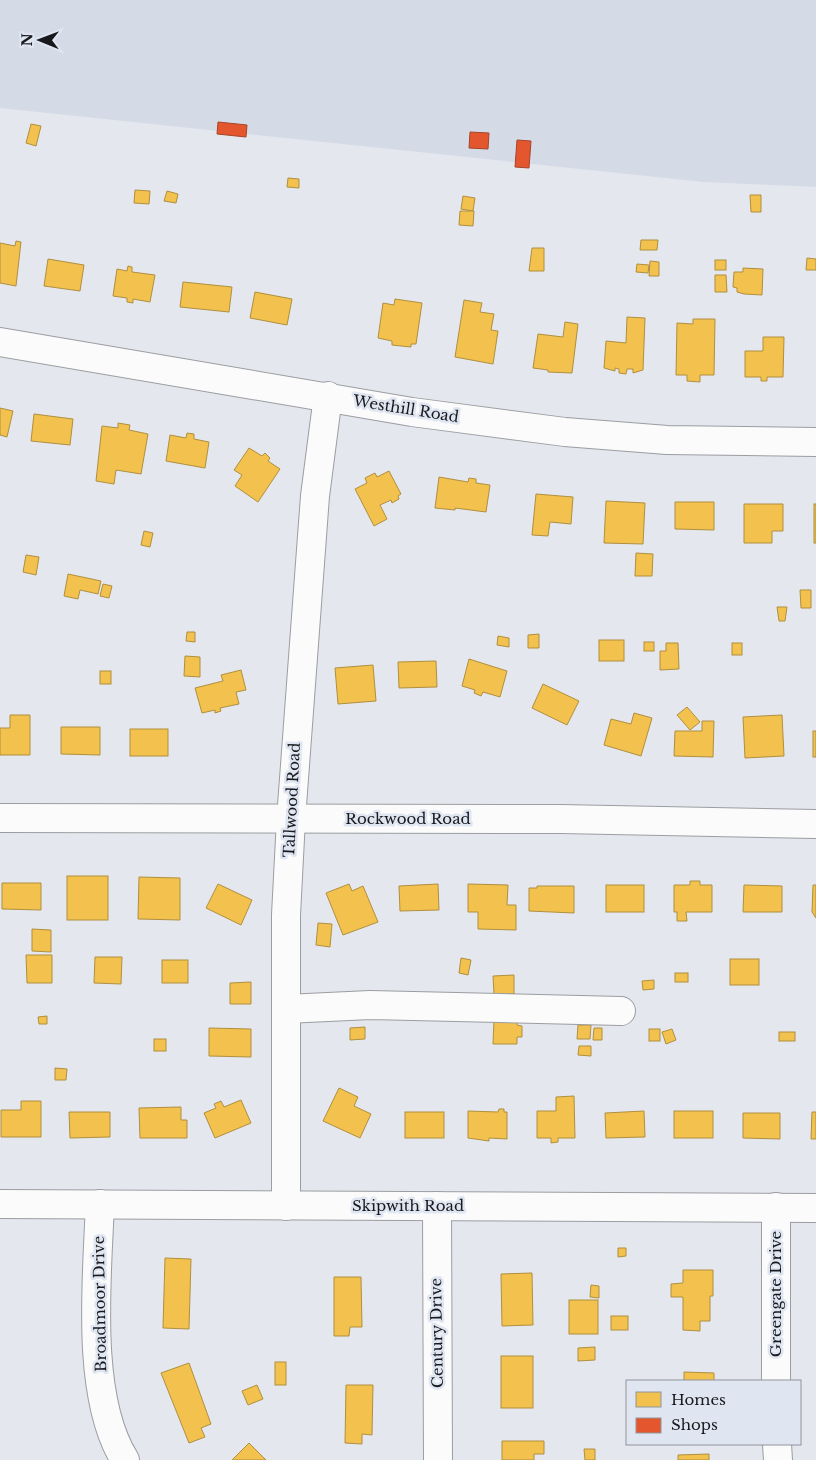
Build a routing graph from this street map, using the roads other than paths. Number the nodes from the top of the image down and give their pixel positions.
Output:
1 (0, 342) edge
2 (328, 396) junction
3 (816, 442) edge
4 (0, 818) edge
5 (291, 818) junction
6 (816, 824) edge
7 (286, 1009) junction
8 (621, 1011) dead end
9 (0, 1204) edge
10 (100, 1204) junction
11 (286, 1206) junction
12 (437, 1206) junction
13 (776, 1207) junction
14 (816, 1208) edge
15 (776, 1380) edge
16 (777, 1445) edge
17 (118, 1455) edge
18 (438, 1460) edge
19 (778, 1460) edge

1 - 2 street, Westhill Road
2 - 3 street, Westhill Road
2 - 5 street, Tallwood Road
4 - 5 street, Rockwood Road
5 - 6 street, Rockwood Road
5 - 7 street, Tallwood Road
7 - 8 street
7 - 11 street, Tallwood Road
9 - 10 street, Skipwith Road
10 - 11 street, Skipwith Road
10 - 17 street, Broadmoor Drive
11 - 12 street, Skipwith Road
12 - 13 street, Skipwith Road
12 - 18 street, Century Drive
13 - 14 street, Skipwith Road
13 - 15 street, Greengate Drive
16 - 19 street

